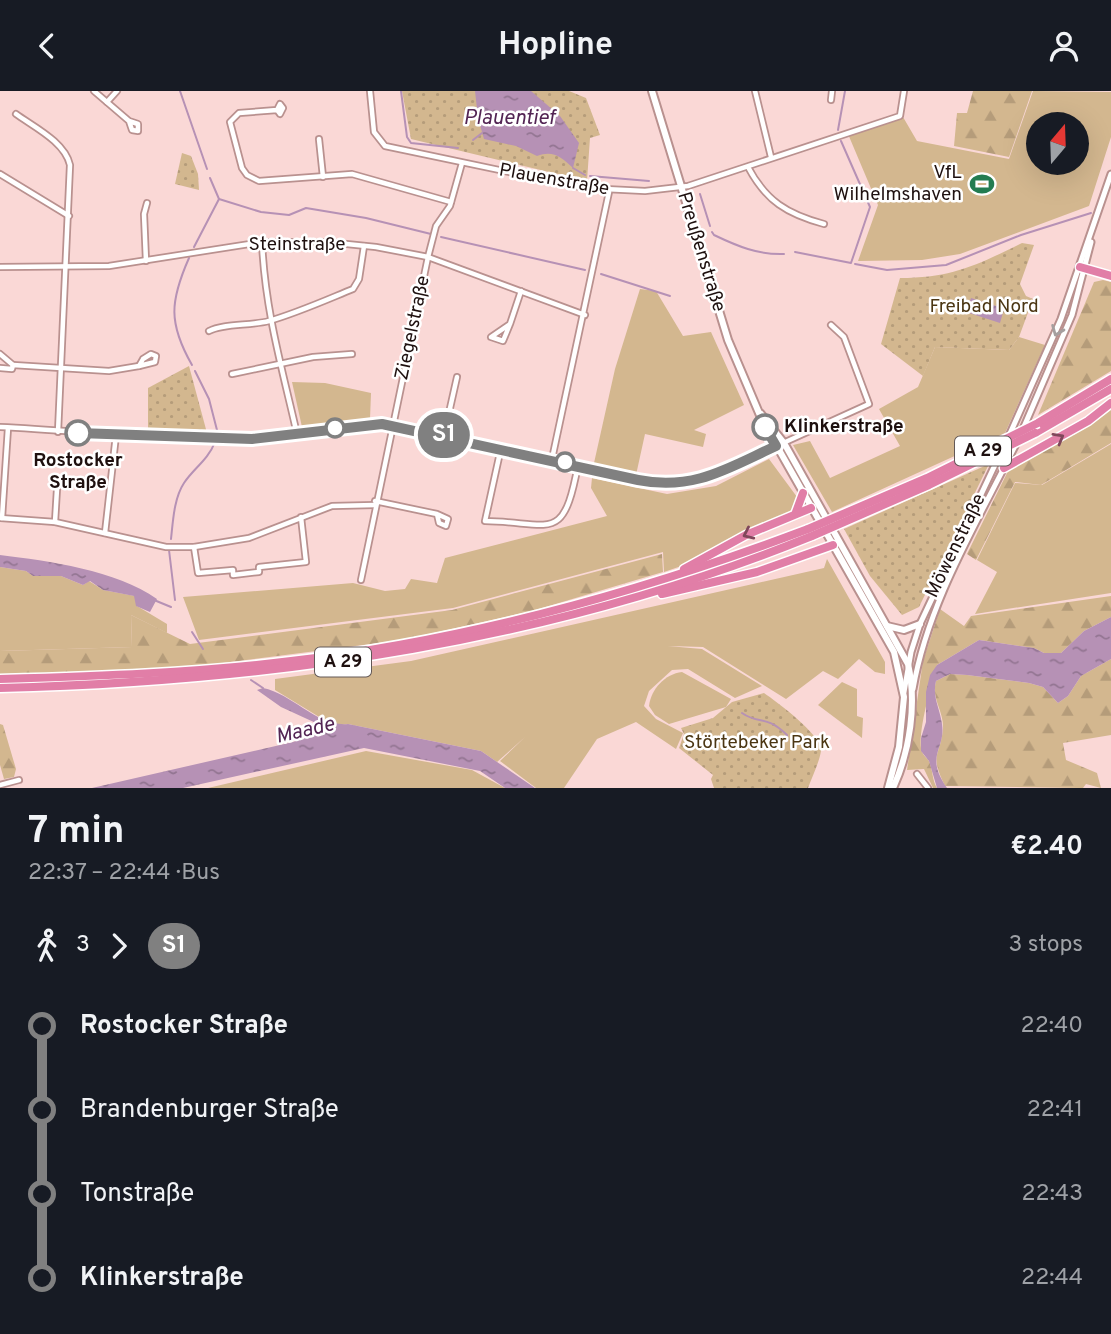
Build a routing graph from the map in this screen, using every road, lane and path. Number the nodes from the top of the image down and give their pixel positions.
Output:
1 (94, 91) edge
2 (117, 91) edge
3 (370, 91) edge
4 (652, 91) edge
5 (755, 91) edge
6 (832, 91) edge
7 (904, 91) edge
8 (831, 100) dead end
9 (107, 102) junction
10 (277, 110) dead end
11 (16, 114) dead end
12 (129, 121) dead end
13 (319, 139) dead end
14 (771, 157) junction
15 (462, 163) junction
16 (748, 166) junction
17 (0, 174) edge
18 (1111, 174) edge
19 (323, 177) junction
20 (682, 187) junction
21 (609, 191) junction
22 (451, 202) junction
23 (147, 203) dead end
24 (69, 216) junction
25 (824, 224) dead end
26 (262, 242) junction
27 (363, 246) junction
28 (428, 257) junction
29 (145, 261) junction
30 (0, 267) edge
31 (67, 267) junction
32 (1083, 268) junction
33 (1111, 276) edge
34 (521, 291) junction
35 (585, 315) junction
36 (270, 321) junction
37 (510, 324) dead end
38 (831, 325) dead end
39 (209, 331) dead end
40 (0, 354) edge
41 (352, 354) dead end
42 (13, 365) junction
43 (139, 366) dead end
44 (282, 366) junction
45 (0, 368) edge
46 (62, 368) junction
47 (232, 374) dead end
48 (457, 377) dead end
49 (1111, 379) edge
50 (1111, 389) edge
51 (1111, 403) edge
52 (392, 425) junction
53 (0, 427) edge
54 (8, 428) junction
55 (58, 432) junction
56 (297, 434) junction
57 (116, 435) junction
58 (444, 435) junction
59 (780, 445) junction
60 (501, 448) junction
61 (552, 459) junction
62 (578, 465) junction
63 (1004, 468) junction
64 (57, 489) dead end
65 (803, 493) junction
66 (375, 503) junction
67 (811, 508) junction
68 (822, 510) junction
69 (796, 513) junction
70 (437, 514) dead end
71 (301, 517) junction
72 (1, 518) edge
73 (55, 522) junction
74 (105, 533) junction
75 (810, 533) junction
76 (835, 541) junction
77 (194, 547) junction
78 (361, 580) dead end
79 (656, 583) junction
80 (648, 593) junction
81 (920, 624) junction
82 (887, 626) junction
83 (894, 652) junction
84 (918, 658) junction
85 (908, 663) junction
86 (0, 679) edge
87 (0, 688) edge
88 (907, 698) junction
89 (917, 774) dead end
90 (19, 780) dead end
91 (0, 785) edge
92 (887, 788) edge
93 (893, 788) edge
94 (928, 788) edge

1 - 9 street
2 - 9 street
3 - 15 street, Plauenstraße
4 - 20 main road, Preußenstraße
5 - 14 street
6 - 8 street
7 - 14 street, Plauenstraße
9 - 12 street
10 - 19 street
11 - 24 street
13 - 19 street
14 - 16 street, Plauenstraße
15 - 21 street, Plauenstraße
15 - 22 street, Ziegelstraße
16 - 20 street, Plauenstraße
16 - 25 street
17 - 24 street
18 - 32 street, Möwenstraße
19 - 22 street
20 - 21 street, Plauenstraße
20 - 59 main road, Preußenstraße
21 - 35 street
22 - 28 street, Ziegelstraße
23 - 29 street
24 - 31 street
26 - 27 street, Steinstraße
26 - 29 street, Steinstraße
26 - 36 street
27 - 28 street, Steinstraße
27 - 36 street
28 - 34 street, Steinstraße
28 - 52 street, Ziegelstraße
29 - 31 street, Steinstraße
30 - 31 street, Steinstraße
31 - 46 street
32 - 33 highway
32 - 63 street, Möwenstraße
32 -> 81 street, Möwenstraße
34 - 35 street, Steinstraße
34 - 37 street
35 - 61 street
36 - 39 street
36 - 44 street
38 - 59 street
40 - 42 street
41 - 44 street
42 - 45 street
42 - 46 street
43 - 46 street
44 - 47 street
44 - 56 street
46 - 55 street
48 - 58 street
49 - 75 highway, A 29, bridge
50 - 75 highway, A 29, bridge
63 -> 51 highway
52 - 56 street
52 - 58 street
52 - 66 street, Ziegelstraße
53 - 54 street
54 - 55 street
54 - 72 street
55 - 57 street
56 - 57 street
57 - 74 street
58 - 60 street
59 - 62 street
59 - 65 main road, Preußenstraße
59 - 68 main road, Preußenstraße
60 - 61 street
60 - 62 street
61 - 62 street
63 - 84 street, Möwenstraße
64 - 73 street
65 - 67 main road, Preußenstraße
65 - 69 highway
66 - 70 street
66 - 71 street
66 - 78 street, Ziegelstraße
67 - 68 main road
67 - 69 highway
67 - 76 main road, Preußenstraße
68 - 76 main road, Preußenstraße
69 -> 79 highway
71 - 77 street
71 - 77 street
72 - 73 street
73 - 74 street
74 - 77 street
75 - 79 highway, A 29
75 - 80 highway, A 29
76 - 80 highway
76 - 82 main road, Preußenstraße
76 - 83 main road, Preußenstraße
79 - 86 highway, A 29
80 - 87 highway, A 29
81 - 82 main road
81 - 85 street, Möwenstraße
82 - 85 main road, Preußenstraße
83 - 85 street
83 - 88 main road, Preußenstraße
84 - 85 street
84 - 88 street, Möwenstraße
85 - 88 main road, Preußenstraße
88 - 92 main road
88 - 93 main road
89 - 94 street
90 - 91 street

